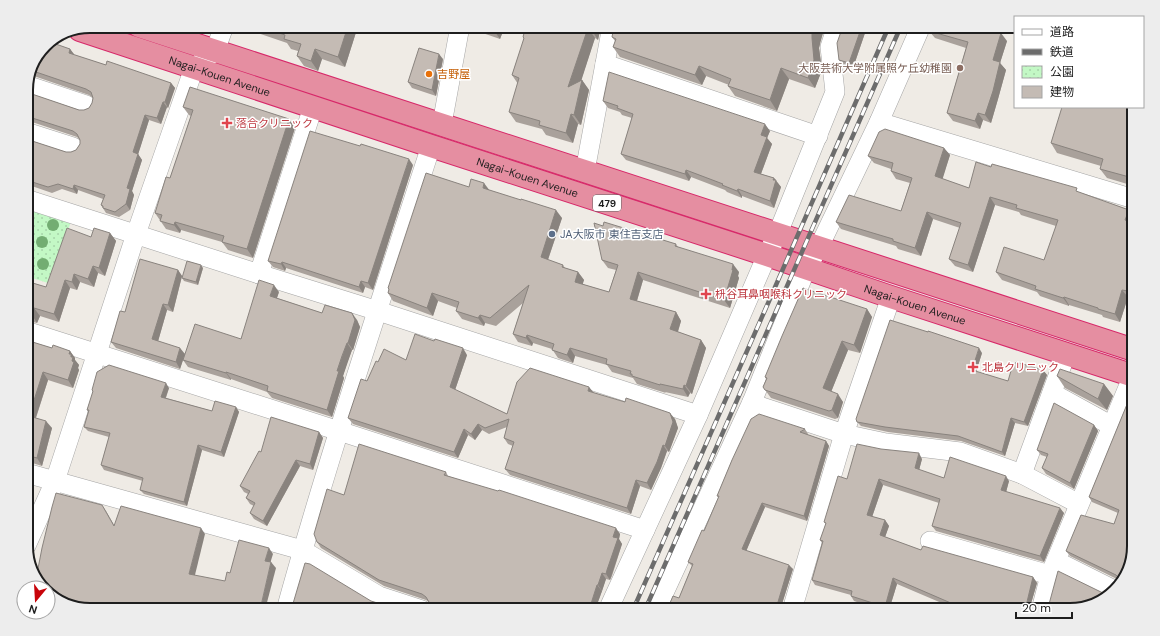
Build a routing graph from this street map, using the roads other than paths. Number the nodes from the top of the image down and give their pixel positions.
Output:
1 (89, 33) edge
2 (160, 33) edge
3 (221, 33) edge
4 (459, 33) edge
5 (611, 33) edge
6 (835, 33) edge
7 (918, 33) edge
8 (215, 51) junction
9 (605, 64) junction
10 (194, 68) junction
11 (33, 87) edge
12 (86, 105) dead end
13 (313, 107) junction
14 (879, 122) junction
15 (442, 124) junction
16 (33, 134) edge
17 (818, 136) junction
18 (432, 146) junction
19 (73, 147) dead end
20 (585, 171) junction
21 (1127, 197) edge
22 (33, 201) edge
23 (778, 233) junction
24 (136, 234) junction
25 (819, 247) junction
26 (767, 255) junction
27 (806, 268) junction
28 (259, 274) junction
29 (891, 297) junction
30 (378, 311) junction
31 (33, 333) edge
32 (1127, 348) edge
33 (97, 354) junction
34 (1066, 354) junction
35 (1127, 373) edge
36 (1127, 391) edge
37 (1052, 393) junction
38 (752, 402) junction
39 (698, 415) junction
40 (1112, 426) junction
41 (338, 431) junction
42 (844, 434) junction
43 (1022, 474) junction
44 (33, 475) edge
45 (55, 481) junction
46 (1080, 504) junction
47 (33, 530) edge
48 (645, 530) junction
49 (930, 541) dead end
50 (302, 550) junction
51 (1053, 568) junction
52 (1109, 588) edge
53 (288, 603) edge
54 (400, 603) edge
55 (611, 603) edge
56 (659, 603) edge
57 (794, 603) edge
58 (1043, 603) edge

1 - 10 highway, Nagai-Kouen Avenue / 479
2 - 8 highway, Nagai-Kouen Avenue / 479
3 - 8 street
4 - 15 street
5 - 9 street
6 - 17 street
7 - 14 street
8 - 10 street
8 - 15 highway, Nagai-Kouen Avenue / 479
9 - 17 street
9 - 20 street
10 - 13 highway, Nagai-Kouen Avenue / 479
10 - 24 street
11 - 12 street
13 - 18 highway, Nagai-Kouen Avenue / 479
13 - 28 street
14 - 21 street
14 - 25 street
15 - 20 highway, Nagai-Kouen Avenue / 479
16 - 19 street
17 - 23 street
18 - 26 highway, Nagai-Kouen Avenue / 479
18 - 30 street
20 - 23 highway, Nagai-Kouen Avenue / 479
22 - 24 street
23 - 25 highway, Nagai-Kouen Avenue / 479
23 - 26 street
24 - 28 street
24 - 33 street
25 - 27 street
25 - 32 highway, Nagai-Kouen Avenue / 479
26 - 27 highway, Nagai-Kouen Avenue / 479
26 - 39 street
27 - 29 highway, Nagai-Kouen Avenue / 479
27 - 38 street
28 - 30 street
29 - 34 highway, Nagai-Kouen Avenue / 479
29 - 42 street
30 - 39 street
30 - 41 street
31 - 33 street
33 - 41 street
33 - 45 street
34 - 35 highway, Nagai-Kouen Avenue / 479
34 - 37 street
36 - 40 street
37 - 40 street
37 - 43 street
38 - 42 street
38 - 56 street
39 - 48 street
40 - 46 street
41 - 48 street
41 - 50 street
42 - 43 street
42 - 57 street
43 - 46 street
44 - 45 street
45 - 47 street
45 - 50 street
46 - 51 street
48 - 55 street
49 - 51 street
50 - 53 street
50 - 54 street
51 - 52 street
51 - 58 street

